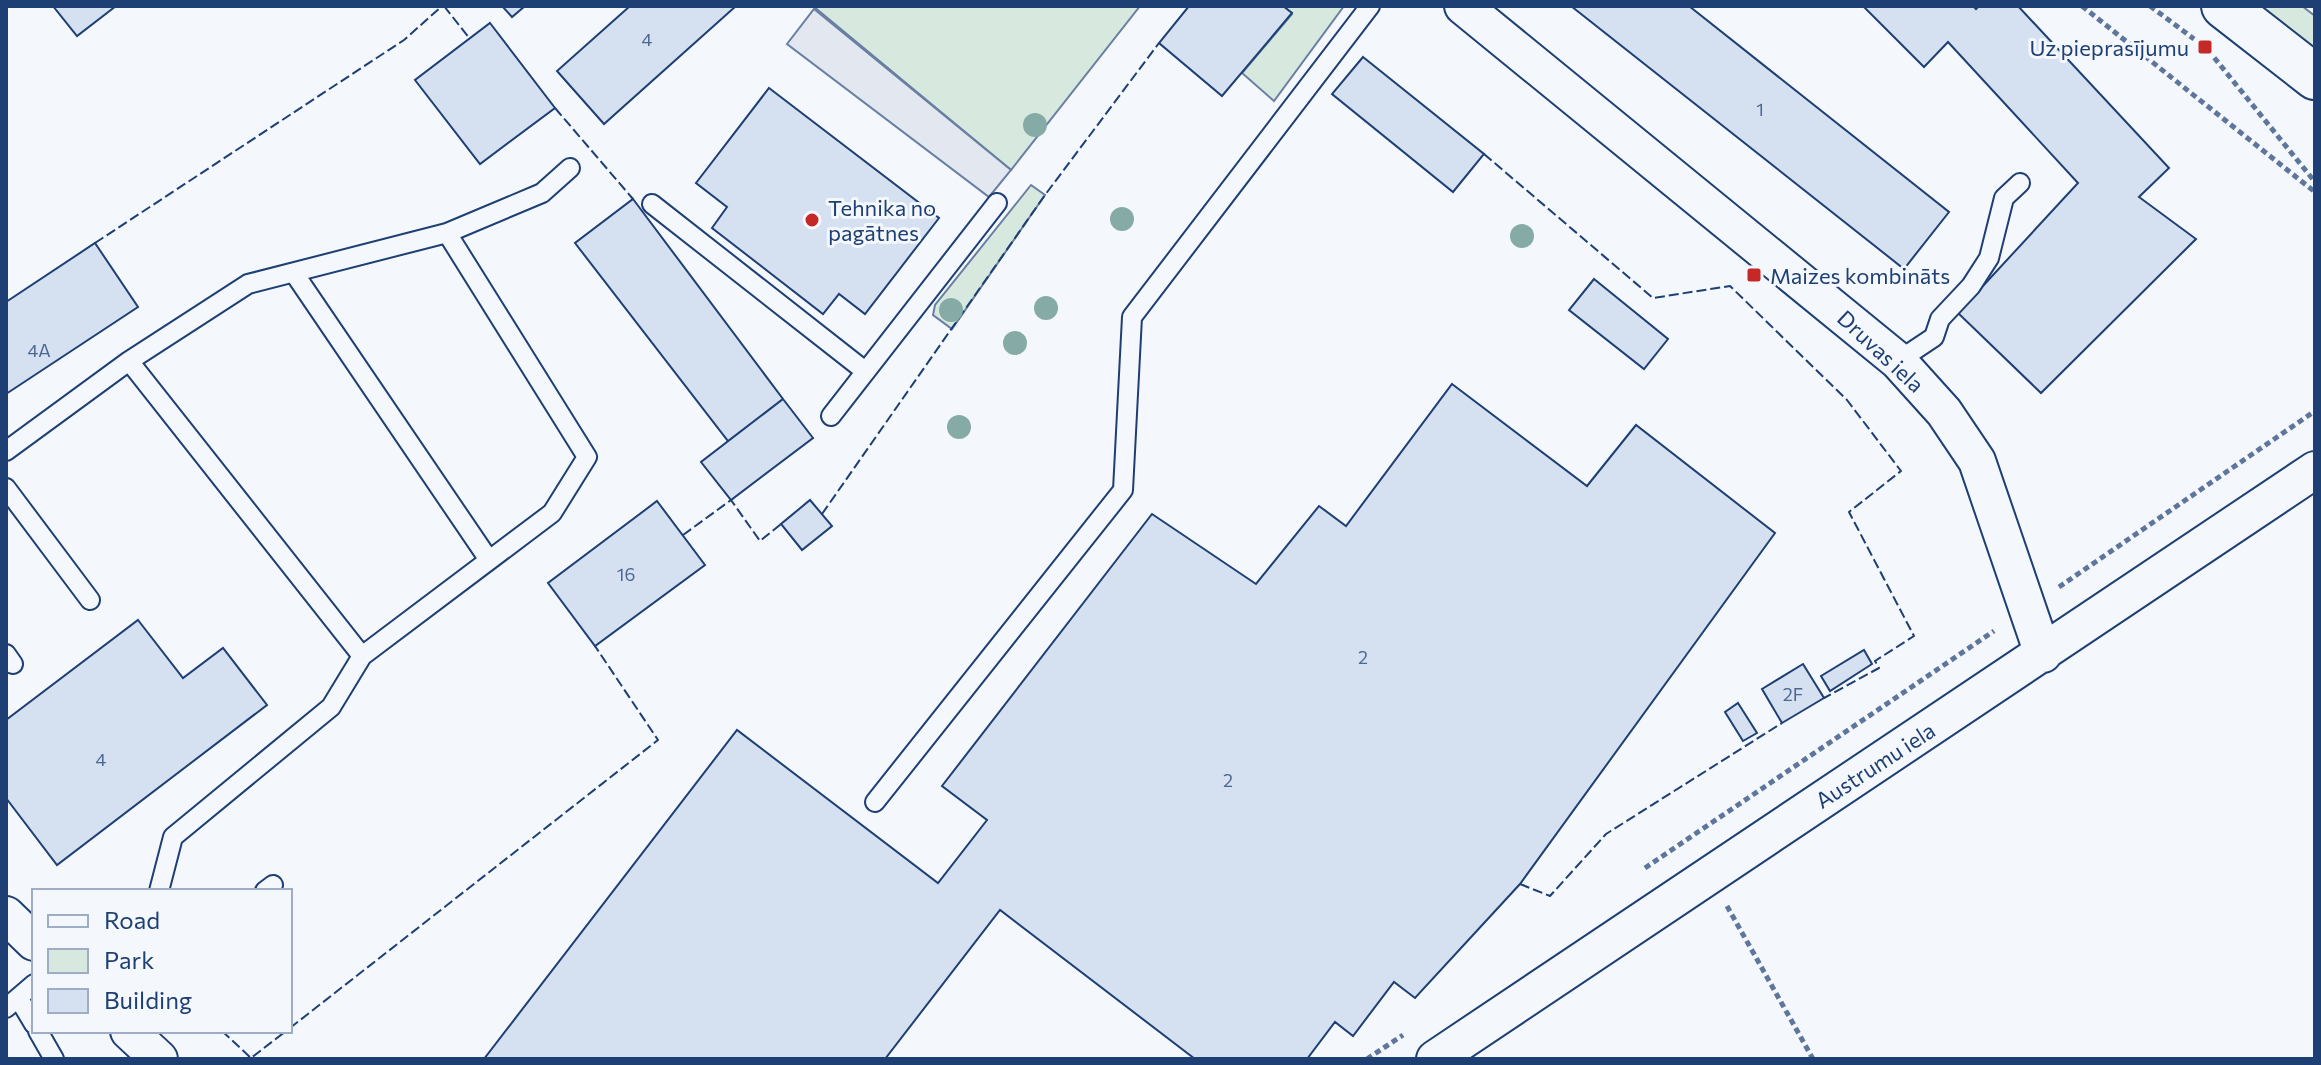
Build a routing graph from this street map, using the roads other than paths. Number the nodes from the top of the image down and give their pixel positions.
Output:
1 (1370, 6) edge
2 (1463, 6) edge
3 (2224, 6) edge
4 (2315, 77) edge
5 (570, 168) dead end
6 (2020, 183) dead end
7 (997, 203) dead end
8 (652, 204) dead end
9 (447, 233) junction
10 (294, 273) junction
11 (129, 361) junction
12 (1898, 361) junction
13 (865, 371) junction
14 (831, 416) dead end
15 (6, 451) edge
16 (2315, 470) edge
17 (6, 488) edge
18 (489, 560) junction
19 (90, 600) dead end
20 (2043, 654) junction
21 (362, 656) junction
22 (875, 802) dead end
23 (160, 889) edge
24 (6, 915) edge
25 (32, 940) edge
26 (32, 986) edge
27 (13, 1003) edge
28 (32, 1022) edge
29 (39, 1033) edge
30 (131, 1033) edge
31 (54, 1059) edge
32 (159, 1059) edge
33 (1435, 1059) edge

1 - 22 lane
2 - 12 street, Druvas iela
3 - 4 highway
5 - 9 lane
6 - 12 lane
7 - 13 lane
8 - 13 lane
9 - 10 lane
9 - 18 lane
10 - 11 lane
10 - 18 lane
11 - 15 lane
11 - 21 lane
12 - 20 street, Druvas iela
13 - 14 lane
16 - 20 street, Austrumu iela
17 - 19 lane
18 - 21 lane
20 - 33 street, Austrumu iela
21 - 23 lane
24 - 25 street
26 - 27 lane
27 - 28 lane
29 - 31 lane
30 - 32 street

